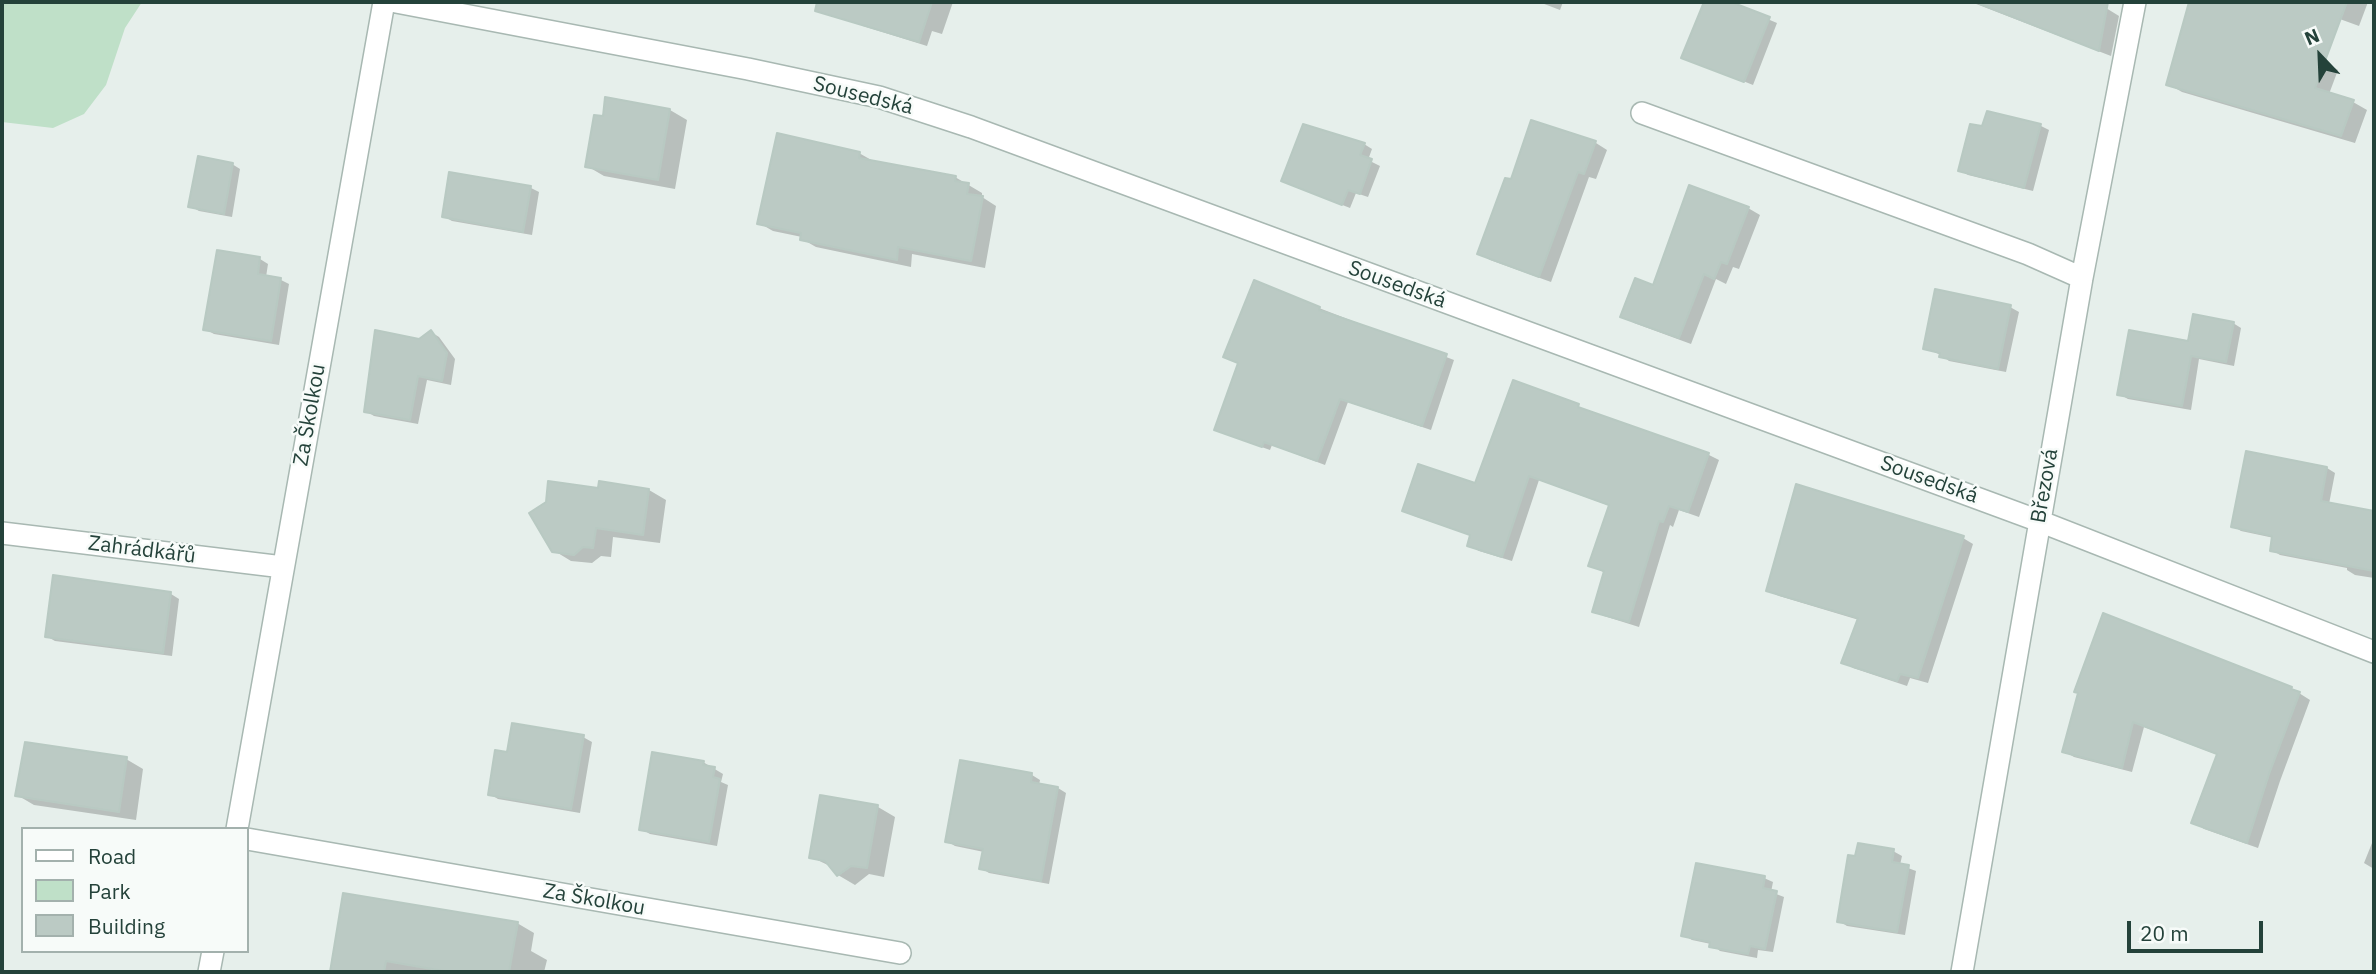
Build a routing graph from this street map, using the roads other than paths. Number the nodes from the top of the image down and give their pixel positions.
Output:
1 (384, 2) edge
2 (396, 2) edge
3 (2135, 2) edge
4 (1642, 113) dead end
5 (2082, 278) junction
6 (2039, 521) junction
7 (2, 533) edge
8 (283, 567) junction
9 (2374, 652) edge
10 (237, 827) edge
11 (248, 839) edge
12 (213, 953) edge
13 (900, 953) dead end
14 (209, 972) edge
15 (1962, 972) edge

1 - 8 street, Za Školkou
2 - 6 street, Sousedská
3 - 5 street, Březová
4 - 5 street
5 - 6 street, Březová
6 - 9 street, Sousedská
6 - 15 street, Březová
7 - 8 street, Zahrádkářů
8 - 10 street, Za Školkou
11 - 13 street, Za Školkou
12 - 14 street

